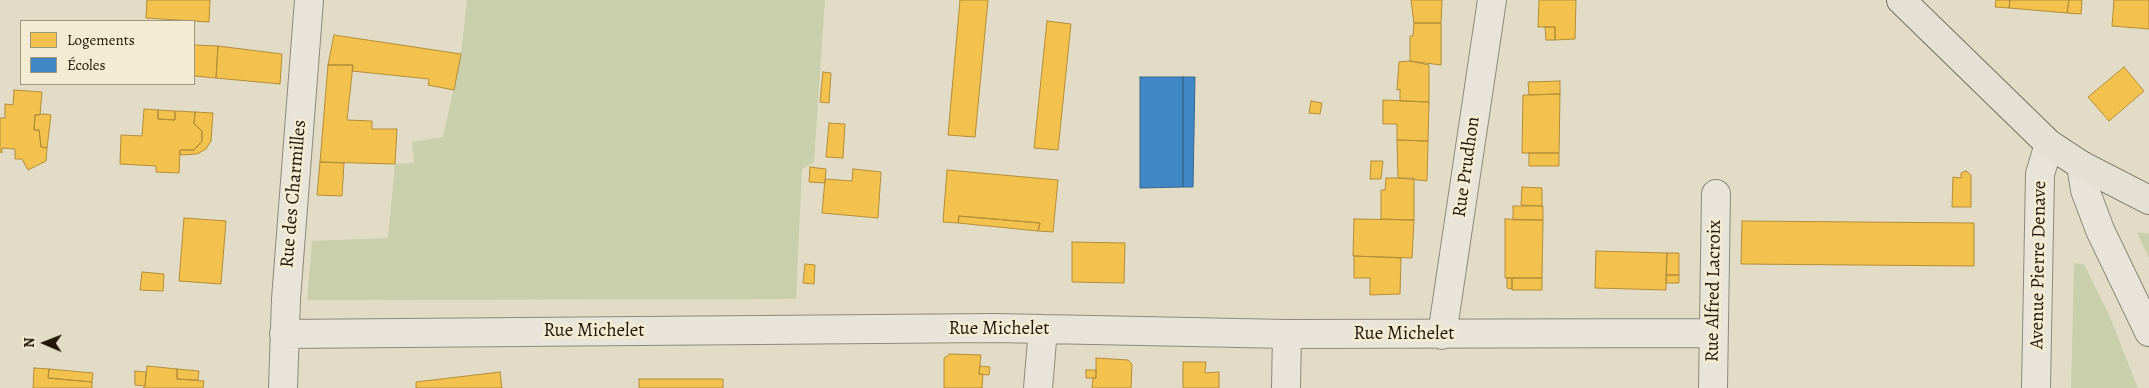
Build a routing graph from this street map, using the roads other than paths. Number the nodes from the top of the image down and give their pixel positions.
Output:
1 (309, 0) edge
2 (1492, 0) edge
3 (1901, 0) edge
4 (2049, 144) junction
5 (2081, 165) junction
6 (1716, 194) dead end
7 (2149, 200) edge
8 (1043, 329) junction
9 (2149, 332) edge
10 (1713, 333) junction
11 (284, 334) junction
12 (1287, 334) junction
13 (1442, 335) junction
14 (283, 388) edge
15 (1038, 388) edge
16 (1286, 388) edge
17 (1713, 388) edge
18 (2036, 388) edge

1 - 11 street, Rue des Charmilles
2 - 13 street, Rue Prudhon
3 - 4 main road
4 - 5 main road
4 - 18 street, Avenue Pierre Denave
5 - 7 main road
5 - 9 street
6 - 10 street, Rue Alfred Lacroix
8 - 11 street, Rue Michelet
8 - 12 street, Rue Michelet
8 - 15 street
10 - 13 street, Rue Michelet
10 - 17 street, Rue Alfred Lacroix
11 - 14 street, Rue des Charmilles
12 - 13 street, Rue Michelet
12 - 16 street

